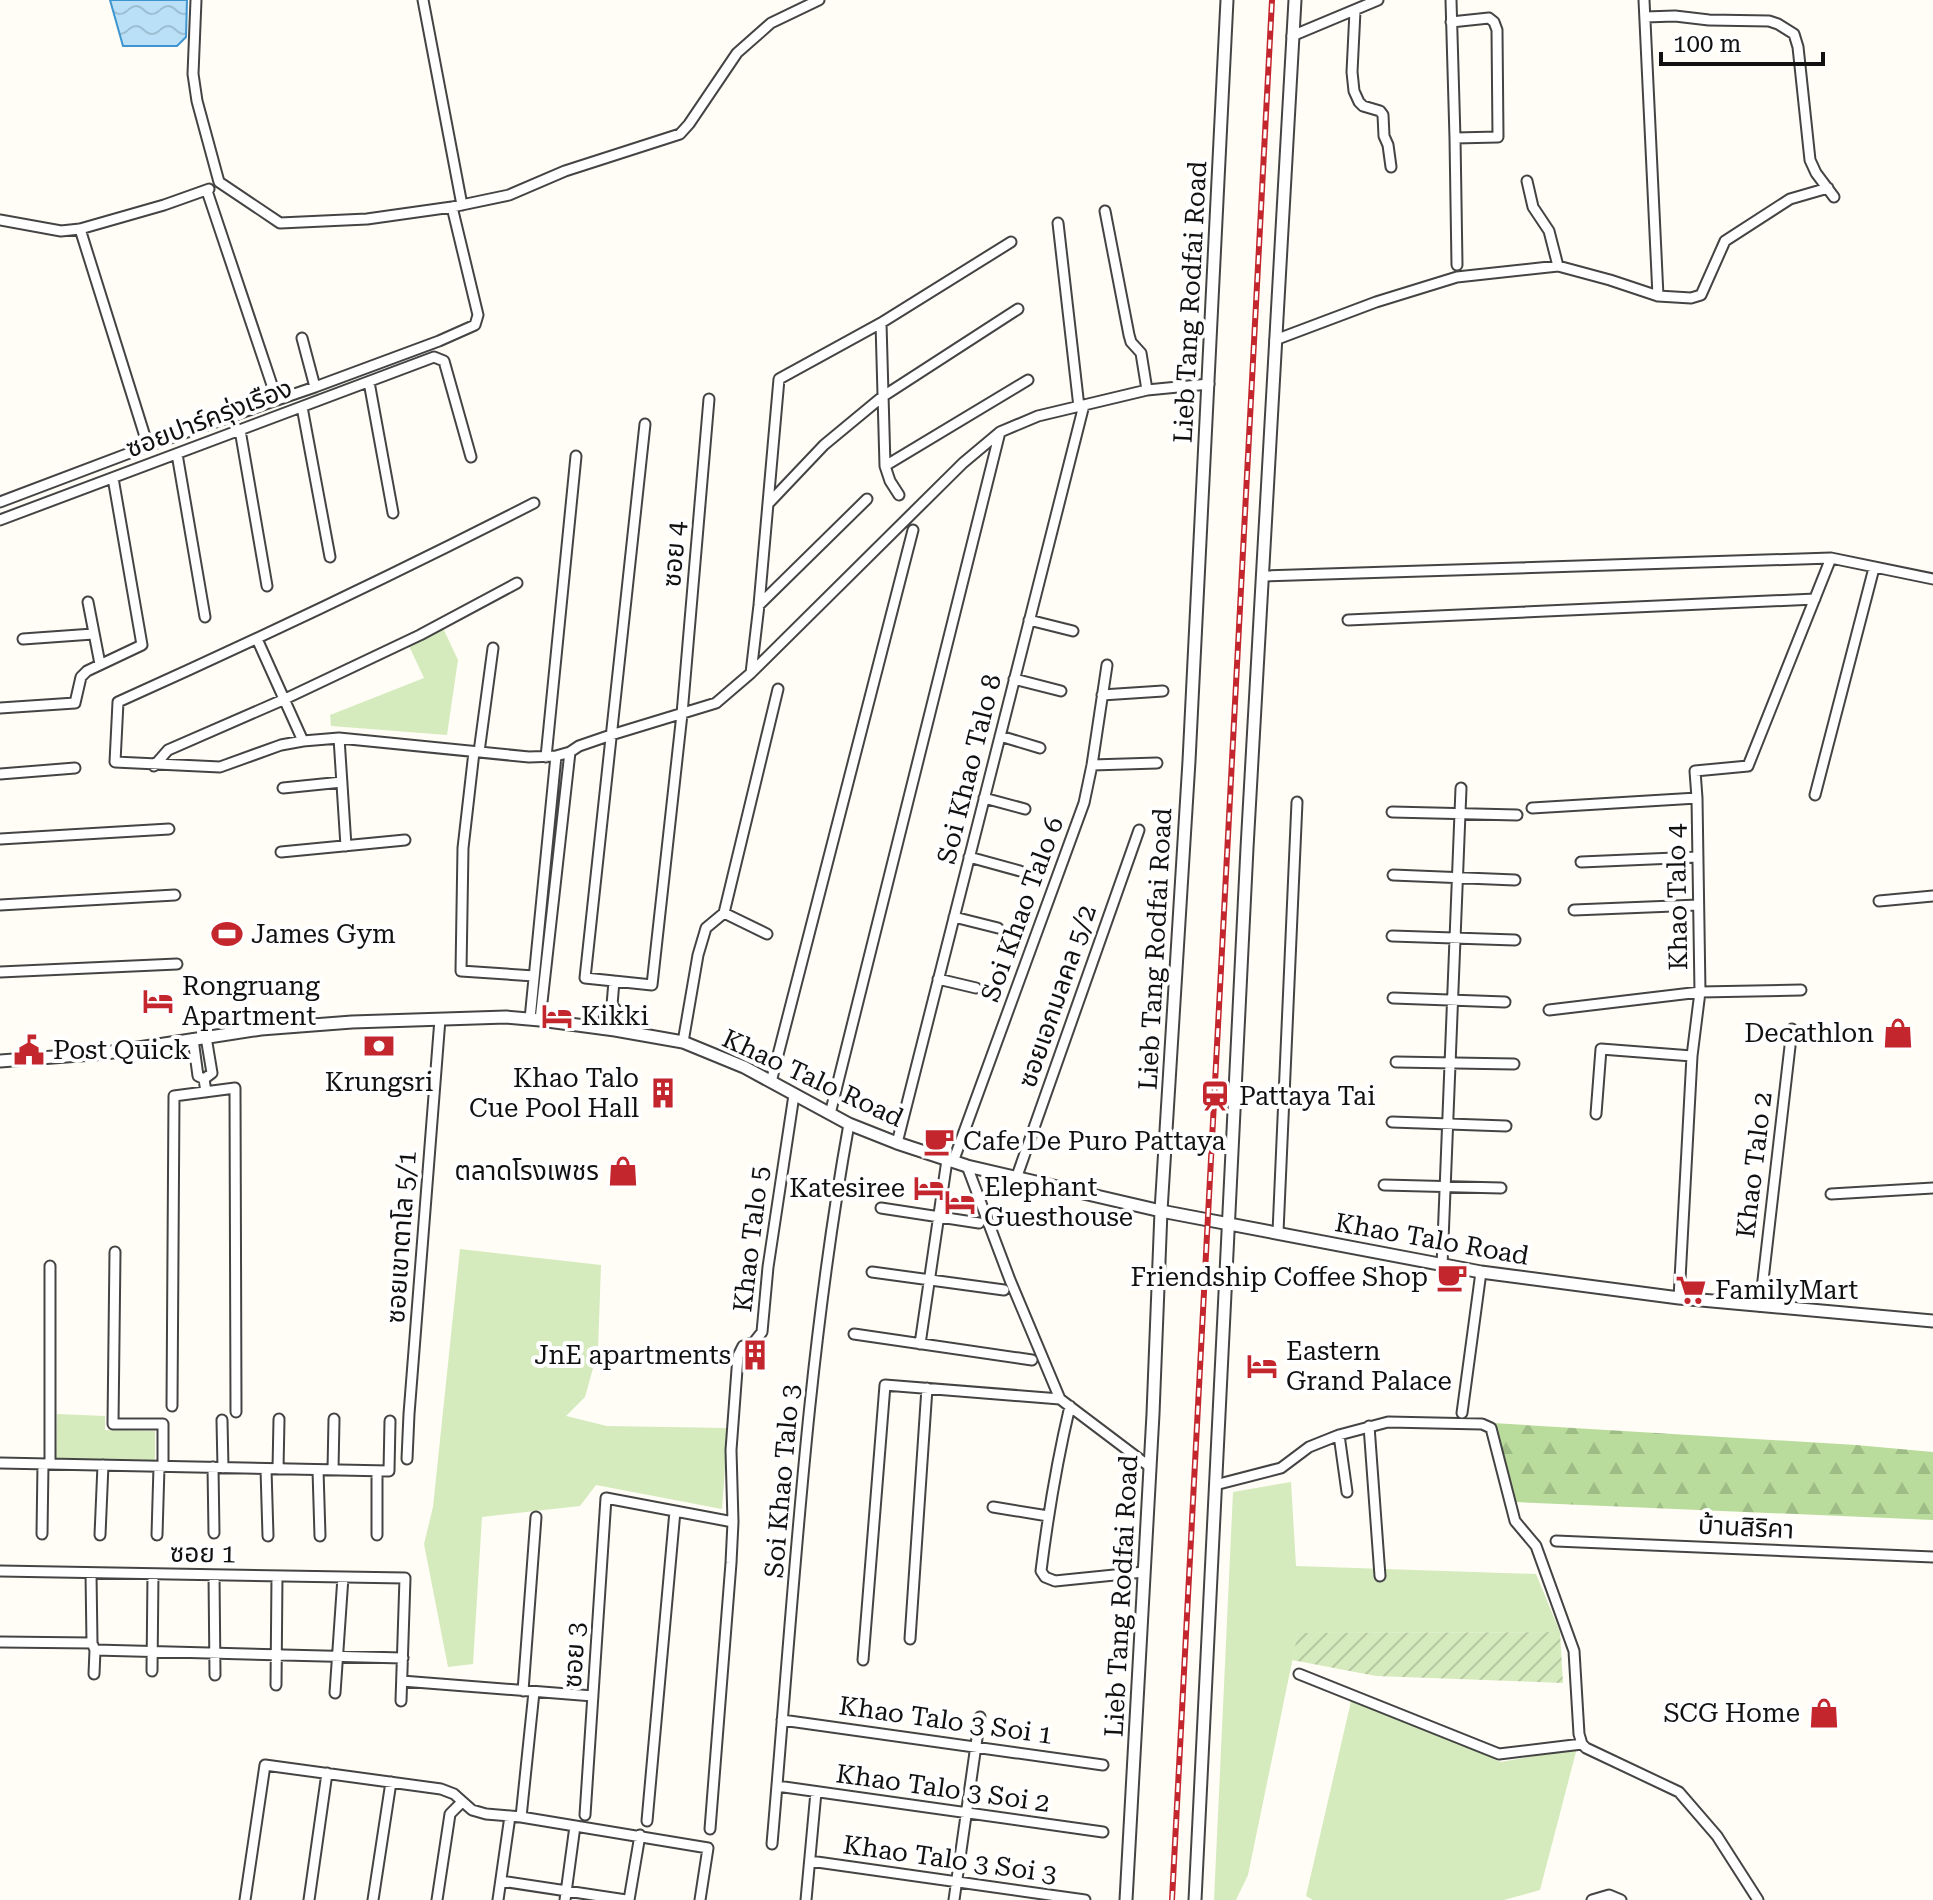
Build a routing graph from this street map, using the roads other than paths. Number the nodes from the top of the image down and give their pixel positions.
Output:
1 (196, 0) edge
2 (423, 0) edge
3 (819, 0) edge
4 (1227, 0) edge
5 (1295, 0) edge
6 (1378, 0) edge
7 (1451, 0) edge
8 (1644, 0) edge
9 (1355, 11) junction
10 (1645, 17) junction
11 (1451, 22) junction
12 (1292, 36) junction
13 (1455, 138) junction
14 (1391, 167) dead end
15 (1527, 181) dead end
16 (219, 182) junction
17 (1828, 188) junction
18 (207, 191) junction
19 (1834, 197) dead end
20 (457, 206) junction
21 (1105, 211) dead end
22 (0, 220) edge
23 (1058, 223) dead end
24 (80, 229) junction
25 (1011, 242) dead end
26 (1457, 265) dead end
27 (1558, 266) junction
28 (1658, 296) junction
29 (1018, 309) dead end
30 (881, 323) junction
31 (302, 338) dead end
32 (1275, 340) junction
33 (1028, 380) dead end
34 (369, 382) junction
35 (1209, 384) junction
36 (315, 387) junction
37 (1147, 390) junction
38 (882, 397) junction
39 (709, 399) dead end
40 (277, 400) junction
41 (1081, 406) junction
42 (302, 407) junction
43 (645, 424) dead end
44 (240, 430) junction
45 (1000, 432) junction
46 (148, 446) junction
47 (177, 454) junction
48 (576, 456) dead end
49 (471, 457) dead end
50 (885, 466) junction
51 (113, 478) junction
52 (899, 495) dead end
53 (867, 499) dead end
54 (0, 502) edge
55 (534, 503) dead end
56 (768, 504) junction
57 (393, 513) dead end
58 (0, 520) edge
59 (913, 530) dead end
60 (330, 557) dead end
61 (1831, 558) junction
62 (1874, 568) junction
63 (1263, 576) junction
64 (1933, 579) edge
65 (517, 583) dead end
66 (267, 586) dead end
67 (1815, 599) junction
68 (88, 602) dead end
69 (759, 605) junction
70 (205, 617) dead end
71 (1029, 620) junction
72 (1348, 620) dead end
73 (1073, 631) dead end
74 (93, 634) junction
75 (23, 639) dead end
76 (257, 639) junction
77 (493, 648) dead end
78 (100, 664) junction
79 (1107, 665) dead end
80 (751, 673) junction
81 (1014, 679) junction
82 (778, 689) dead end
83 (1061, 691) dead end
84 (1163, 691) dead end
85 (1102, 695) junction
86 (285, 699) junction
87 (0, 708) edge
88 (682, 714) junction
89 (611, 735) junction
90 (1000, 736) junction
91 (339, 738) junction
92 (303, 741) junction
93 (1040, 748) dead end
94 (477, 752) junction
95 (570, 752) junction
96 (551, 756) junction
97 (1157, 763) dead end
98 (1092, 765) junction
99 (154, 766) junction
100 (75, 768) dead end
101 (0, 774) edge
102 (342, 782) junction
103 (283, 788) dead end
104 (1461, 788) dead end
105 (1815, 795) dead end
106 (984, 798) junction
107 (1697, 798) junction
108 (1297, 802) dead end
109 (1532, 808) dead end
110 (1025, 809) dead end
111 (1392, 812) dead end
112 (1460, 814) junction
113 (1517, 815) dead end
114 (169, 829) dead end
115 (1139, 830) dead end
116 (0, 839) edge
117 (405, 840) dead end
118 (346, 846) junction
119 (281, 852) dead end
120 (969, 857) junction
121 (1698, 857) junction
122 (1581, 862) dead end
123 (1020, 871) dead end
124 (1393, 875) dead end
125 (1457, 877) junction
126 (1515, 880) dead end
127 (175, 895) dead end
128 (1933, 896) edge
129 (1879, 901) dead end
130 (0, 905) edge
131 (1698, 905) junction
132 (1574, 910) dead end
133 (724, 913) junction
134 (954, 917) junction
135 (998, 928) dead end
136 (767, 934) dead end
137 (1392, 936) dead end
138 (1455, 938) junction
139 (1515, 940) dead end
140 (177, 964) dead end
141 (0, 972) edge
142 (534, 976) junction
143 (938, 979) junction
144 (614, 981) junction
145 (976, 988) dead end
146 (1801, 990) dead end
147 (1700, 992) junction
148 (1393, 998) dead end
149 (1453, 1001) junction
150 (1505, 1002) dead end
151 (1549, 1010) dead end
152 (440, 1019) junction
153 (535, 1020) junction
154 (1792, 1029) dead end
155 (609, 1030) junction
156 (206, 1037) junction
157 (193, 1039) junction
158 (683, 1042) junction
159 (1692, 1056) junction
160 (0, 1061) edge
161 (1396, 1062) dead end
162 (1450, 1063) junction
163 (1514, 1064) dead end
164 (204, 1079) junction
165 (771, 1082) junction
166 (206, 1092) junction
167 (794, 1095) junction
168 (830, 1114) junction
169 (1596, 1114) dead end
170 (1392, 1122) dead end
171 (849, 1124) junction
172 (1448, 1124) junction
173 (1506, 1126) dead end
174 (897, 1143) junction
175 (950, 1161) junction
176 (967, 1166) junction
177 (1017, 1176) junction
178 (1384, 1185) dead end
179 (1445, 1187) junction
180 (1501, 1188) dead end
181 (1933, 1188) edge
182 (1831, 1194) dead end
183 (881, 1208) dead end
184 (1161, 1211) junction
185 (939, 1216) junction
186 (979, 1223) dead end
187 (1228, 1224) junction
188 (1278, 1232) junction
189 (115, 1252) dead end
190 (50, 1266) dead end
191 (1442, 1266) junction
192 (872, 1272) dead end
193 (1481, 1272) junction
194 (930, 1279) junction
195 (1004, 1290) dead end
196 (1679, 1298) junction
197 (1760, 1306) junction
198 (1933, 1321) edge
199 (854, 1334) dead end
200 (920, 1344) junction
201 (1032, 1360) dead end
202 (927, 1388) junction
203 (1060, 1399) junction
204 (172, 1406) dead end
205 (1070, 1406) junction
206 (236, 1412) dead end
207 (1462, 1413) dead end
208 (279, 1419) dead end
209 (334, 1419) dead end
210 (222, 1420) dead end
211 (390, 1421) dead end
212 (1369, 1426) junction
213 (1339, 1435) junction
214 (407, 1459) dead end
215 (0, 1463) edge
216 (46, 1464) junction
217 (103, 1465) junction
218 (161, 1467) junction
219 (1150, 1467) junction
220 (218, 1468) junction
221 (266, 1469) junction
222 (278, 1469) junction
223 (318, 1470) junction
224 (333, 1470) junction
225 (377, 1471) junction
226 (1215, 1485) junction
227 (1347, 1492) dead end
228 (993, 1507) dead end
229 (675, 1511) junction
230 (1048, 1516) junction
231 (536, 1517) dead end
232 (733, 1522) junction
233 (214, 1533) dead end
234 (42, 1534) dead end
235 (100, 1535) dead end
236 (157, 1535) dead end
237 (377, 1535) dead end
238 (268, 1536) dead end
239 (320, 1536) dead end
240 (1556, 1541) dead end
241 (1933, 1557) edge
242 (0, 1571) edge
243 (1144, 1572) junction
244 (91, 1573) junction
245 (153, 1574) junction
246 (214, 1575) junction
247 (277, 1576) junction
248 (1380, 1576) dead end
249 (343, 1577) junction
250 (910, 1639) dead end
251 (0, 1642) edge
252 (93, 1647) junction
253 (152, 1652) junction
254 (215, 1653) junction
255 (277, 1655) junction
256 (339, 1657) junction
257 (403, 1658) junction
258 (863, 1660) dead end
259 (152, 1671) dead end
260 (94, 1674) dead end
261 (1299, 1674) dead end
262 (215, 1675) dead end
263 (402, 1681) junction
264 (276, 1685) dead end
265 (523, 1691) junction
266 (534, 1692) junction
267 (335, 1693) dead end
268 (593, 1696) junction
269 (401, 1701) dead end
270 (980, 1717) dead end
271 (782, 1720) junction
272 (1582, 1744) junction
273 (976, 1747) junction
274 (1103, 1765) dead end
275 (327, 1773) junction
276 (391, 1782) junction
277 (777, 1786) junction
278 (816, 1792) junction
279 (462, 1802) junction
280 (966, 1813) junction
281 (585, 1815) dead end
282 (516, 1816) junction
283 (647, 1821) dead end
284 (575, 1826) junction
285 (710, 1829) dead end
286 (1103, 1832) dead end
287 (640, 1835) junction
288 (772, 1844) dead end
289 (810, 1861) junction
290 (501, 1881) junction
291 (957, 1881) junction
292 (566, 1896) edge
293 (245, 1900) edge
294 (309, 1900) edge
295 (373, 1900) edge
296 (437, 1900) edge
297 (498, 1900) edge
298 (628, 1900) edge
299 (700, 1900) edge
300 (806, 1900) edge
301 (954, 1900) edge
302 (1085, 1900) edge
303 (1126, 1900) edge
304 (1195, 1900) edge
305 (1592, 1900) edge
306 (1621, 1900) edge
307 (1756, 1900) edge

1 - 16 street
2 - 20 street
3 - 20 street
4 - 35 street, Lieb Tang Rodfai Road
5 - 12 street
6 - 9 street
7 - 11 street
8 - 10 street
9 - 12 street
9 - 14 street
10 - 17 street
10 - 28 street
11 - 13 street
11 - 13 street
12 - 32 street
13 - 26 street
15 - 27 street
16 - 18 street
16 - 20 street
17 - 19 street
17 - 28 street
18 - 24 street
18 - 40 street
20 - 36 street
21 - 37 street
22 - 24 street
23 - 41 street
24 - 46 street
25 - 30 street
27 - 28 street
27 - 32 street
29 - 38 street
30 - 38 street
30 - 56 street
31 - 36 street
32 - 63 street
33 - 50 street
34 - 42 street, ซอยปาร์ครุ่งเรือง
34 - 49 street, ซอยปาร์ครุ่งเรือง
34 - 57 street
35 - 37 street
35 - 184 street, Lieb Tang Rodfai Road
36 - 40 street
37 - 41 street
38 - 50 street
38 - 56 street
39 - 88 street, ซอย 4
40 - 46 street
41 - 45 street
41 - 71 street, Soi Khao Talo 8
42 - 44 street, ซอยปาร์ครุ่งเรือง
42 - 60 street
43 - 89 street
44 - 47 street, ซอยปาร์ครุ่งเรือง
44 - 66 street
45 - 80 street
45 - 168 street
46 - 54 street
47 - 51 street, ซอยปาร์ครุ่งเรือง
47 - 70 street
48 - 96 street
50 - 52 street
51 - 58 street, ซอยปาร์ครุ่งเรือง
51 - 78 street
53 - 69 street
55 - 76 street
56 - 69 street
59 - 165 street
61 - 62 street
61 - 63 street
61 - 67 street, Khao Talo 4
62 - 64 street
62 - 105 street
63 - 187 street
65 - 86 street
67 - 72 street
67 - 107 street, Khao Talo 4
68 - 74 street
69 - 80 street
71 - 73 street
71 - 81 street, Soi Khao Talo 8
74 - 75 street
74 - 78 street
76 - 86 street
76 - 99 street
77 - 94 street
78 - 87 street
79 - 85 street, Soi Khao Talo 6
80 - 88 street
81 - 83 street
81 - 90 street, Soi Khao Talo 8
82 - 133 street
84 - 85 street
85 - 98 street, Soi Khao Talo 6
86 - 92 street
86 - 99 street
88 - 89 street
88 - 144 street, ซอย 4
89 - 95 street
89 - 144 street
90 - 93 street
90 - 106 street, Soi Khao Talo 8
91 - 92 street
91 - 94 street
91 - 102 street
92 - 99 street
94 - 96 street
94 - 142 street
95 - 96 street
95 - 153 street
96 - 142 street
97 - 98 street
98 - 175 street, Soi Khao Talo 6
100 - 101 street
102 - 103 street
102 - 118 street
104 - 112 street
106 - 110 street
106 - 120 street, Soi Khao Talo 8
107 - 109 street
107 - 121 street, Khao Talo 4
108 - 188 street
111 - 112 street
112 - 113 street
112 - 125 street
114 - 116 street
115 - 177 street, ซอยเอกมลคล 5/2
117 - 118 street
118 - 119 street
120 - 123 street
120 - 134 street, Soi Khao Talo 8
121 - 122 street
121 - 131 street, Khao Talo 4
124 - 125 street
125 - 126 street
125 - 138 street
127 - 130 street
128 - 129 street
131 - 132 street
131 - 147 street, Khao Talo 4
133 - 136 street
133 - 158 street
134 - 135 street
134 - 143 street, Soi Khao Talo 8
137 - 138 street
138 - 139 street
138 - 149 street
140 - 141 street
142 - 153 street
143 - 145 street
143 - 174 street, Soi Khao Talo 8
144 - 155 street
146 - 147 street
147 - 151 street
147 - 159 street, Khao Talo 4
148 - 149 street
149 - 150 street
149 - 162 street
152 - 153 street, Khao Talo Road
152 - 156 street, Khao Talo Road
152 - 214 street, ซอยเขาตาโล 5/1
153 - 155 street, Khao Talo Road
154 - 197 street, Khao Talo 2
155 - 158 street, Khao Talo Road
156 - 157 street, Khao Talo Road
156 - 164 street
157 - 160 street, Khao Talo Road
157 - 164 street
158 - 165 street, Khao Talo Road
159 - 169 street
159 - 196 street, Khao Talo 4
161 - 162 street
162 - 163 street
162 - 172 street
164 - 166 street
165 - 167 street, Khao Talo Road
166 - 204 street
166 - 206 street
167 - 168 street, Khao Talo Road
167 - 232 street, Khao Talo 5
168 - 171 street, Khao Talo Road
170 - 172 street
171 - 174 street, Khao Talo Road
171 - 271 street, Soi Khao Talo 3
172 - 173 street
172 - 179 street
174 - 175 street, Khao Talo Road
175 - 176 street, Khao Talo Road
175 - 185 street, Soi Khao Talo 6
176 - 177 street, Khao Talo Road
176 - 203 street
177 - 184 street, Khao Talo Road
178 - 179 street
179 - 180 street
179 - 191 street
181 - 182 street
183 - 185 street
184 - 187 street, Khao Talo Road
184 - 219 street, Lieb Tang Rodfai Road
185 - 186 street
185 - 194 street, Soi Khao Talo 6
187 - 188 street, Khao Talo Road
187 - 226 street
188 - 191 street, Khao Talo Road
189 - 218 street
190 - 216 street
191 - 193 street, Khao Talo Road
192 - 194 street
193 - 196 street, Khao Talo Road
193 - 207 street
194 - 195 street
194 - 200 street, Soi Khao Talo 6
196 - 197 street, Khao Talo Road
197 - 198 street, Khao Talo Road
199 - 200 street
200 - 201 street
202 - 203 street
202 - 250 street
202 - 258 street
203 - 205 street
205 - 219 street
205 - 230 street
208 - 222 street
209 - 224 street
210 - 220 street
211 - 225 street
212 - 213 street
212 - 248 street
212 - 272 street
213 - 226 street
213 - 227 street
215 - 216 street
216 - 217 street
216 - 234 street
217 - 218 street
217 - 235 street
218 - 220 street
218 - 236 street
219 - 243 street, Lieb Tang Rodfai Road
220 - 221 street
220 - 233 street
221 - 222 street
221 - 238 street
222 - 223 street
223 - 224 street
223 - 239 street
224 - 225 street
225 - 237 street
226 - 304 street
228 - 230 street
229 - 232 street
229 - 268 street, ซอย 3
229 - 283 street
230 - 243 street
231 - 265 street
232 - 285 street, Khao Talo 5
240 - 241 street, บ้านสิริคา
242 - 244 street, ซอย 1
243 - 303 street, Lieb Tang Rodfai Road
244 - 245 street, ซอย 1
244 - 252 street
245 - 246 street, ซอย 1
245 - 253 street
246 - 247 street, ซอย 1
246 - 254 street
247 - 249 street, ซอย 1
247 - 255 street
249 - 256 street
249 - 257 street, ซอย 1
251 - 252 street
252 - 253 street
252 - 260 street
253 - 254 street
253 - 259 street
254 - 255 street
254 - 262 street
255 - 256 street
255 - 264 street
256 - 257 street
256 - 267 street
257 - 263 street
261 - 272 street
263 - 265 street
263 - 269 street
265 - 266 street
266 - 268 street
266 - 282 street
268 - 281 street, ซอย 3
270 - 273 street
271 - 273 street, Khao Talo 3 Soi 1
271 - 277 street, Soi Khao Talo 3
272 - 307 street
273 - 274 street, Khao Talo 3 Soi 1
273 - 280 street
275 - 276 street
275 - 293 street
275 - 294 street
276 - 279 street
276 - 295 street
277 - 278 street, Khao Talo 3 Soi 2
277 - 288 street, Soi Khao Talo 3
278 - 280 street, Khao Talo 3 Soi 2
278 - 289 street
279 - 282 street
279 - 296 street
280 - 286 street, Khao Talo 3 Soi 2
280 - 291 street
282 - 284 street
282 - 290 street
284 - 287 street
284 - 292 street
287 - 298 street
287 - 299 street
289 - 291 street, Khao Talo 3 Soi 3
289 - 300 street
290 - 292 street
290 - 297 street
291 - 301 street
291 - 302 street, Khao Talo 3 Soi 3
292 - 298 street
305 - 306 street

